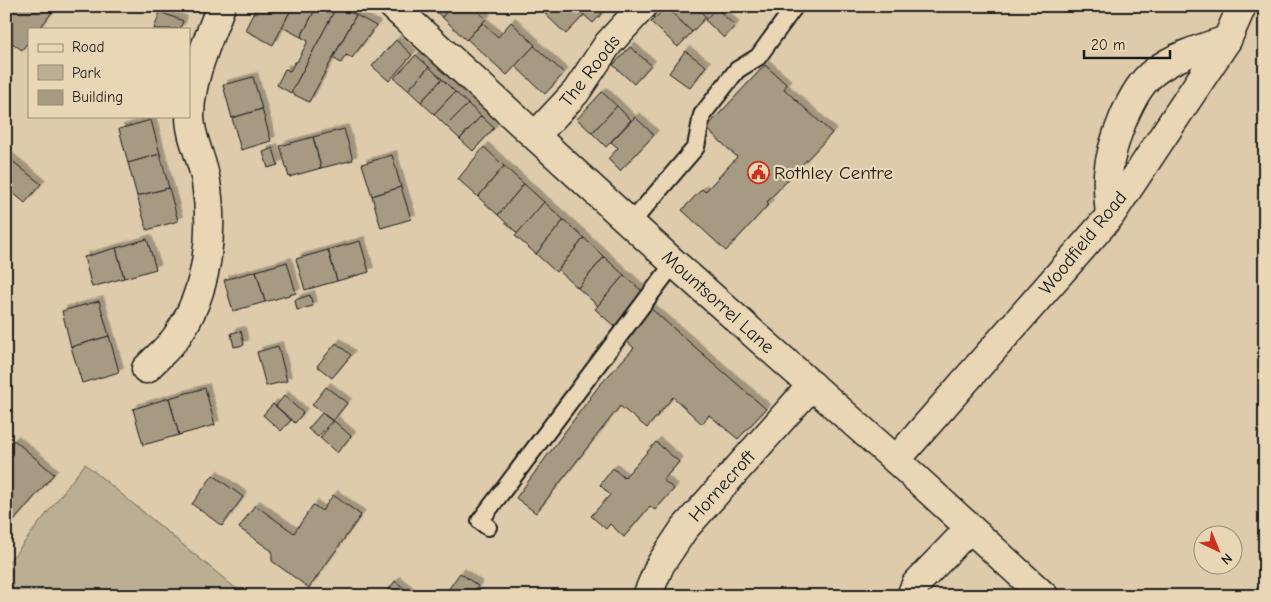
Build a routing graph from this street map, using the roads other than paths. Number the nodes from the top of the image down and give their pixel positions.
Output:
1 (221, 6) edge
2 (393, 6) edge
3 (644, 6) edge
4 (795, 6) edge
5 (1242, 6) edge
6 (1227, 40) junction
7 (536, 135) junction
8 (1110, 216) junction
9 (631, 223) junction
10 (674, 263) junction
11 (146, 369) dead end
12 (812, 385) junction
13 (896, 460) junction
14 (488, 527) dead end
15 (970, 528) junction
16 (1036, 593) edge
17 (647, 596) edge
18 (911, 596) edge

1 - 11 street
2 - 7 street, Mountsorrel Lane
3 - 7 street, The Roods
4 - 9 lane
5 - 6 street, Woodfield Road
6 - 8 street, Woodfield Road
6 - 8 street
7 - 9 street, Mountsorrel Lane
8 - 13 street, Woodfield Road
9 - 10 street, Mountsorrel Lane
10 - 12 street, Mountsorrel Lane
10 - 14 lane
12 - 13 street, Mountsorrel Lane
12 - 17 street, Hornecroft
13 - 15 street, Mountsorrel Lane
15 - 16 street, Mountsorrel Lane
15 - 18 street

